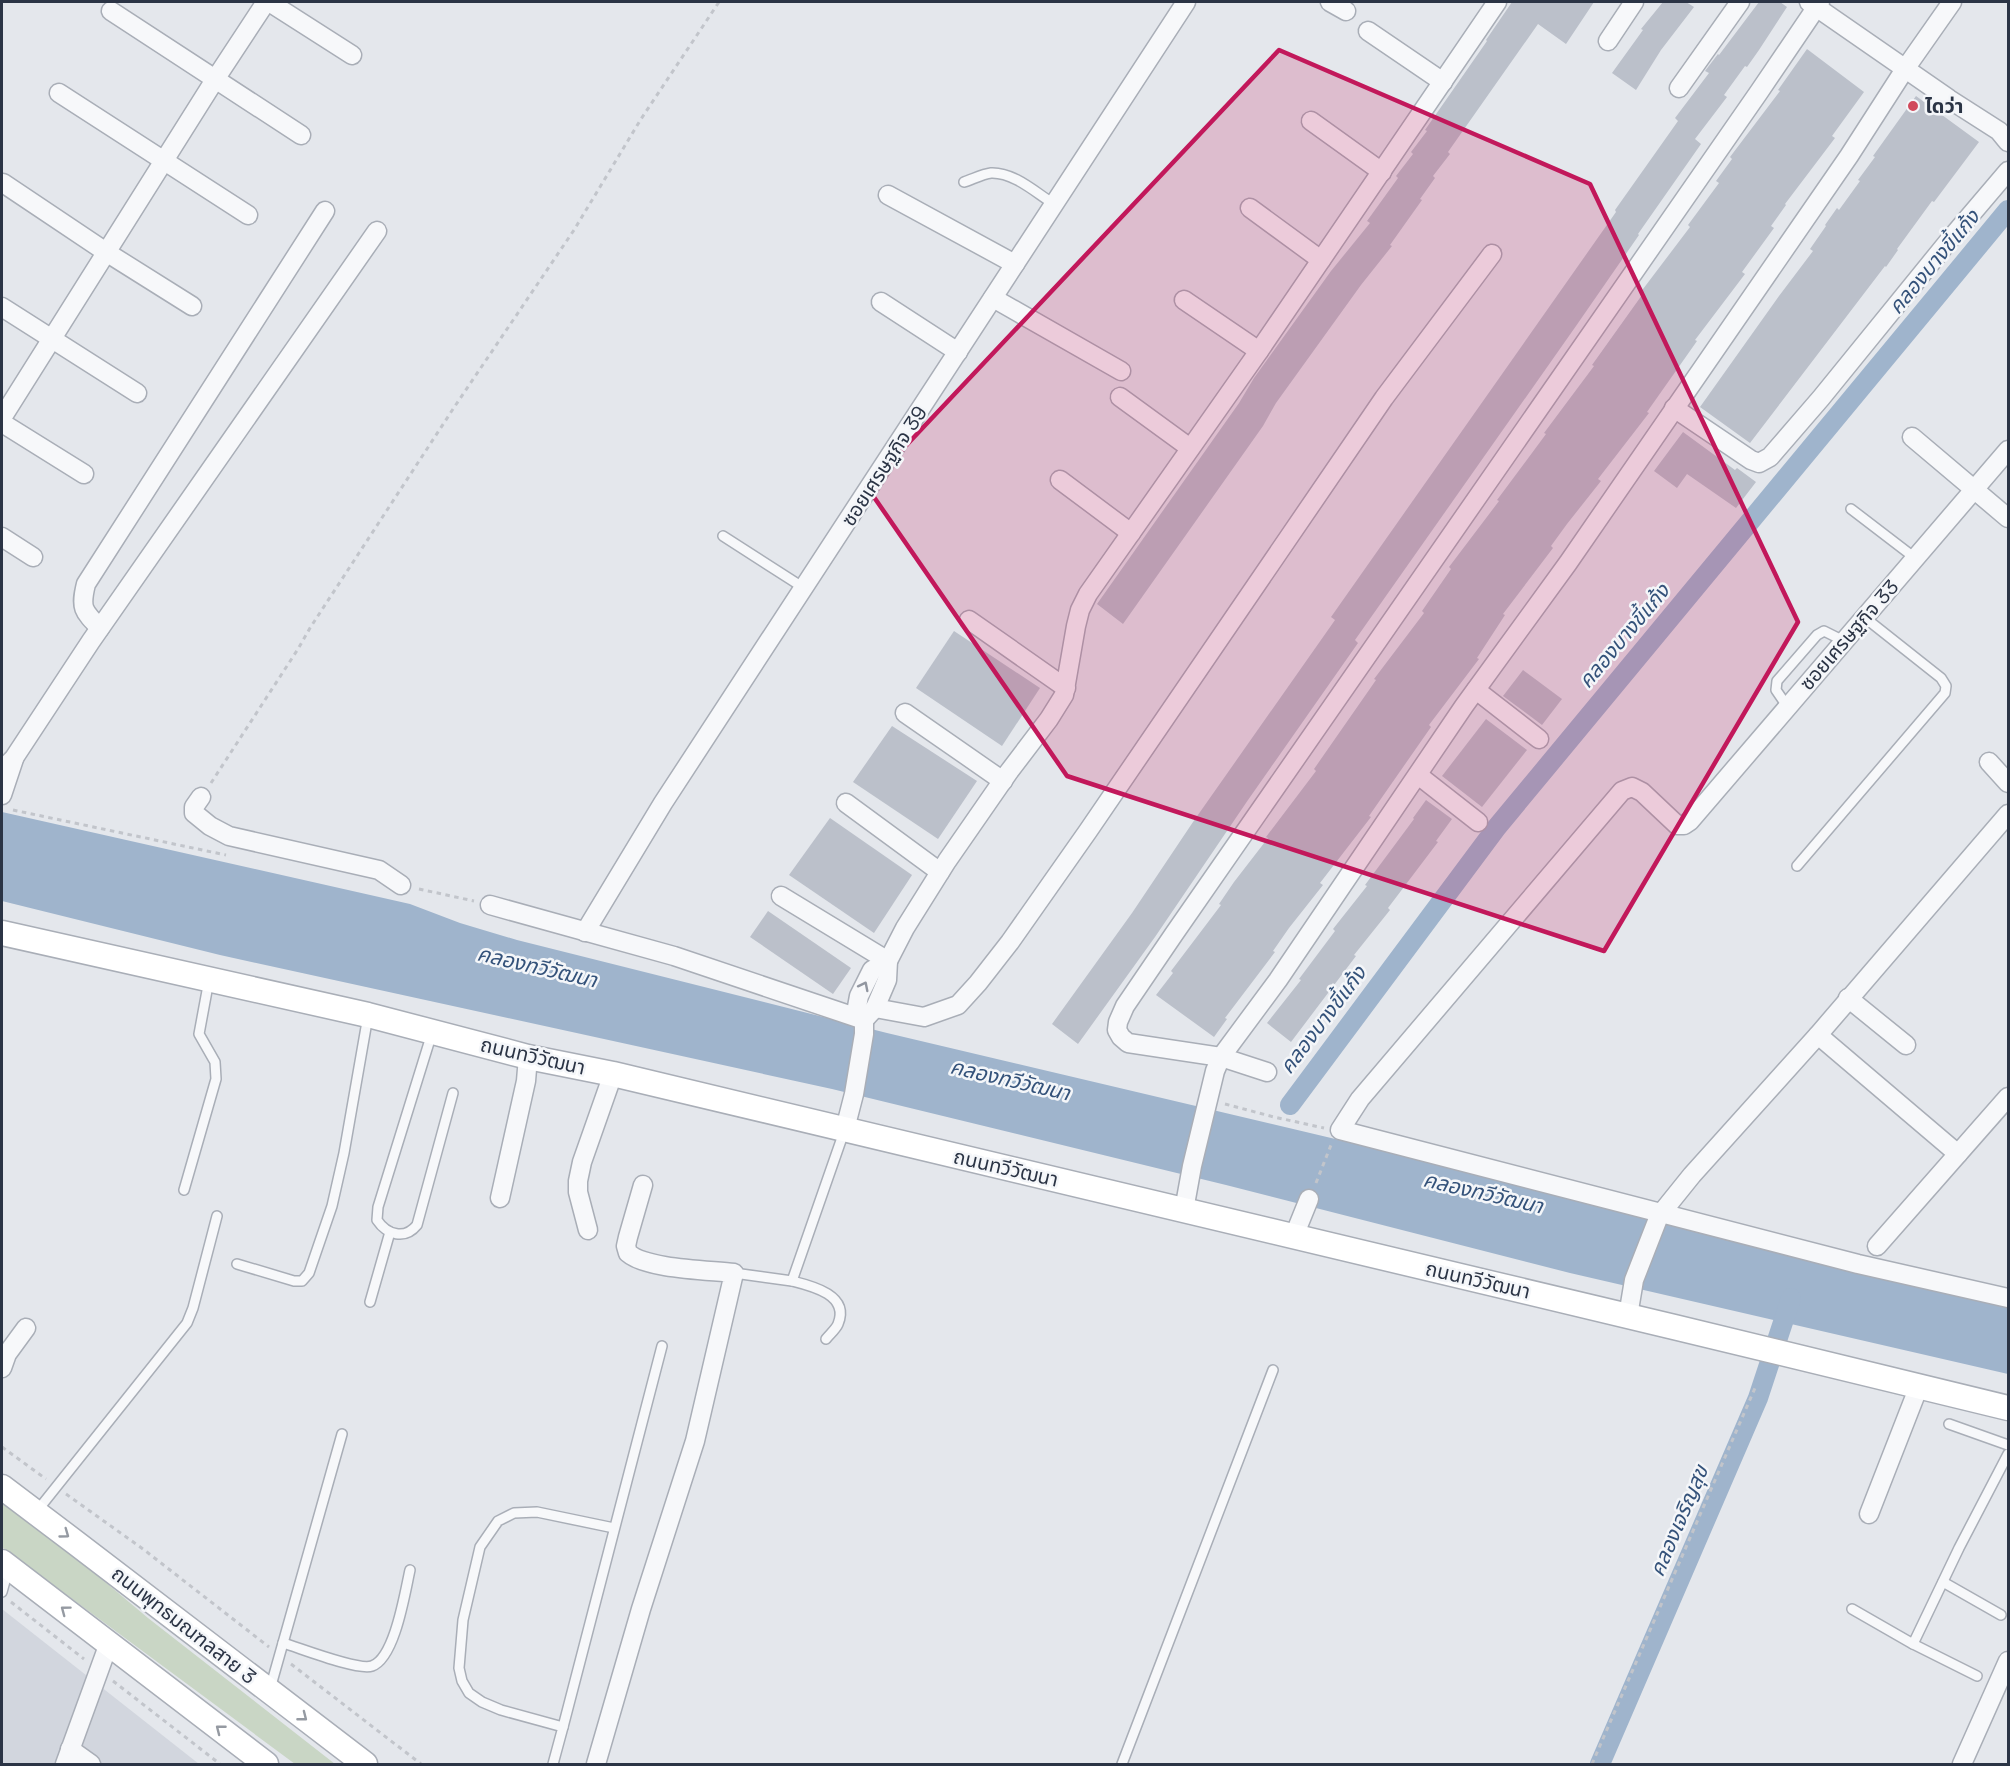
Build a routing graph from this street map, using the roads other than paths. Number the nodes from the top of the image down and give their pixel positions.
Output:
1 (268, 2) edge
2 (1186, 2) edge
3 (1330, 2) edge
4 (1497, 2) edge
5 (1634, 2) edge
6 (1740, 2) edge
7 (1952, 2) edge
8 (1815, 3) edge
9 (111, 11) dead end
10 (1346, 11) dead end
11 (1368, 31) dead end
12 (1608, 41) dead end
13 (352, 55) dead end
14 (1905, 69) junction
15 (216, 78) junction
16 (1443, 82) junction
17 (1679, 88) dead end
18 (59, 93) dead end
19 (1311, 121) dead end
20 (2005, 130) edge
21 (301, 135) dead end
22 (163, 162) junction
23 (2008, 171) edge
24 (1383, 172) junction
25 (964, 182) dead end
26 (3, 183) edge
27 (888, 195) dead end
28 (1054, 204) junction
29 (1250, 208) dead end
30 (326, 211) dead end
31 (248, 215) dead end
32 (377, 231) dead end
33 (106, 252) junction
34 (1492, 254) dead end
35 (1321, 260) junction
36 (1015, 264) junction
37 (993, 298) junction
38 (1184, 300) dead end
39 (881, 302) dead end
40 (192, 306) dead end
41 (2, 307) edge
42 (51, 338) junction
43 (958, 351) junction
44 (1259, 351) junction
45 (1121, 371) dead end
46 (137, 393) dead end
47 (1120, 397) dead end
48 (1674, 408) junction
49 (2, 418) edge
50 (2, 423) edge
51 (1912, 437) dead end
52 (1190, 448) junction
53 (2008, 450) edge
54 (84, 474) dead end
55 (1060, 480) dead end
56 (1975, 489) junction
57 (1851, 509) dead end
58 (2008, 518) edge
59 (1131, 533) junction
60 (723, 536) dead end
61 (2, 537) edge
62 (33, 557) dead end
63 (1915, 558) junction
64 (804, 588) junction
65 (1864, 617) junction
66 (969, 620) dead end
67 (100, 628) junction
68 (1065, 687) junction
69 (1476, 690) junction
70 (905, 714) dead end
71 (1539, 739) dead end
72 (1989, 762) dead end
73 (8, 764) edge
74 (1418, 775) junction
75 (1003, 781) junction
76 (2008, 783) edge
77 (2, 795) edge
78 (201, 797) road end
79 (846, 804) dead end
80 (2008, 814) edge
81 (1478, 822) dead end
82 (1797, 866) dead end
83 (940, 872) junction
84 (401, 885) dead end
85 (781, 896) dead end
86 (490, 904) dead end
87 (585, 932) junction
88 (2, 933) edge
89 (888, 961) junction
90 (209, 980) junction
91 (1848, 998) junction
92 (368, 1015) junction
93 (867, 1021) junction
94 (433, 1031) junction
95 (1818, 1035) junction
96 (1906, 1046) dead end
97 (528, 1057) junction
98 (1221, 1057) junction
99 (1267, 1072) dead end
100 (613, 1074) junction
101 (453, 1093) dead end
102 (2008, 1097) edge
103 (844, 1129) junction
104 (1958, 1154) junction
105 (643, 1185) dead end
106 (184, 1190) dead end
107 (500, 1198) dead end
108 (1309, 1199) road end
109 (1184, 1210) junction
110 (1660, 1215) junction
111 (217, 1216) dead end
112 (588, 1230) dead end
113 (390, 1232) junction
114 (1294, 1236) junction
115 (1877, 1246) dead end
116 (237, 1264) dead end
117 (734, 1273) junction
118 (792, 1281) junction
119 (2008, 1298) edge
120 (370, 1302) dead end
121 (1628, 1316) junction
122 (26, 1328) dead end
123 (826, 1339) dead end
124 (662, 1346) dead end
125 (2, 1368) edge
126 (1272, 1370) dead end
127 (1919, 1386) junction
128 (2008, 1408) edge
129 (1948, 1424) dead end
130 (342, 1434) dead end
131 (2008, 1445) edge
132 (2008, 1454) edge
133 (2, 1487) edge
134 (36, 1513) junction
135 (1869, 1514) dead end
136 (614, 1528) junction
137 (5, 1565) edge
138 (410, 1570) dead end
139 (1943, 1582) junction
140 (2, 1593) edge
141 (1852, 1609) dead end
142 (2001, 1615) dead end
143 (109, 1643) junction
144 (283, 1643) junction
145 (1913, 1644) junction
146 (2008, 1661) edge
147 (1977, 1676) dead end
148 (269, 1691) junction
149 (563, 1728) junction
150 (68, 1756) edge
151 (91, 1764) edge
152 (266, 1764) edge
153 (365, 1764) edge
154 (554, 1764) edge
155 (596, 1764) edge
156 (1122, 1764) edge
157 (1962, 1764) edge

1 - 13 street
1 - 15 street
2 - 28 street, ซอยเศรษฐกิจ 39
3 - 10 street
4 - 16 street
5 - 12 street
6 - 17 street
7 - 14 street
8 - 14 street
8 - 98 street
9 - 15 street
11 - 16 street
14 - 20 street
14 - 48 street
15 - 21 street
15 - 22 street
16 - 24 street
18 - 22 street
19 - 24 street
22 - 31 street
22 - 33 street
23 - 48 street
24 - 35 street
25 - 28 lane
26 - 33 street
27 - 36 street
28 - 36 street, ซอยเศรษฐกิจ 39
29 - 35 street
30 - 67 street
32 - 67 street
33 - 40 street
33 - 42 street
34 - 93 street
35 - 44 street
36 - 37 street, ซอยเศรษฐกิจ 39
37 - 43 street, ซอยเศรษฐกิจ 39
37 - 45 street
38 - 44 street
39 - 43 street
41 - 42 street
42 - 46 street
42 - 49 street
43 - 64 street, ซอยเศรษฐกิจ 39
44 - 52 street
47 - 52 street
48 - 69 street
50 - 54 street
51 - 56 street
52 - 59 street
53 - 56 street, ซอยเศรษฐกิจ 33
55 - 59 street
56 - 58 street
56 - 63 street, ซอยเศรษฐกิจ 33
57 - 63 lane
59 - 68 street
60 - 64 lane
61 - 62 street
63 - 65 street, ซอยเศรษฐกิจ 33
64 - 87 street, ซอยเศรษฐกิจ 39
65 - 82 lane
65 - 110 street, ซอยเศรษฐกิจ 33
66 - 68 street
67 - 73 street
68 - 75 street
69 - 71 street
69 - 74 street
70 - 75 street
72 - 76 street
73 - 77 street
74 - 81 street
74 - 98 street
75 - 83 street
78 - 84 street
79 - 83 street
80 - 91 street
83 - 89 street
85 - 89 street
86 - 87 street
87 - 93 street
88 - 90 main road, ถนนทวีวัฒนา
89 - 93 street
90 - 92 main road, ถนนทวีวัฒนา
90 - 106 lane
91 - 95 street
91 - 96 street
92 - 94 main road, ถนนทวีวัฒนา
92 - 116 lane
93 - 103 street
94 - 97 main road, ถนนทวีวัฒนา
94 - 113 lane
95 - 104 street
95 - 110 street
97 - 100 main road, ถนนทวีวัฒนา
97 - 107 street
98 - 99 street
98 - 109 street
100 - 103 main road, ถนนทวีวัฒนา
100 - 112 street
101 - 113 lane
102 - 104 street
103 - 109 main road, ถนนทวีวัฒนา
103 - 118 lane
104 - 115 street
105 - 117 street
108 - 114 street
109 - 114 main road, ถนนทวีวัฒนา
110 - 119 street
110 - 121 street
111 - 134 lane
113 - 120 lane
114 - 121 main road, ถนนทวีวัฒนา
117 - 118 lane
117 - 155 street
118 - 123 lane
121 - 127 main road, ถนนทวีวัฒนา
122 - 125 street
124 - 136 lane
126 - 156 lane
127 - 128 main road, ถนนทวีวัฒนา
127 - 135 street
129 - 131 lane
130 - 144 lane
132 - 139 lane
133 - 134 main road, ถนนพุทธมณฑลสาย 3
134 -> 148 main road, ถนนพุทธมณฑลสาย 3
136 - 149 lane
136 - 149 lane
137 - 140 lane
143 -> 137 main road
138 - 144 lane
139 - 142 lane
139 - 145 lane
141 - 145 lane
143 - 150 street
152 -> 143 main road
144 - 148 lane
145 - 147 lane
146 - 157 street
148 -> 153 main road, ถนนพุทธมณฑลสาย 3
149 - 154 lane
150 - 151 street

